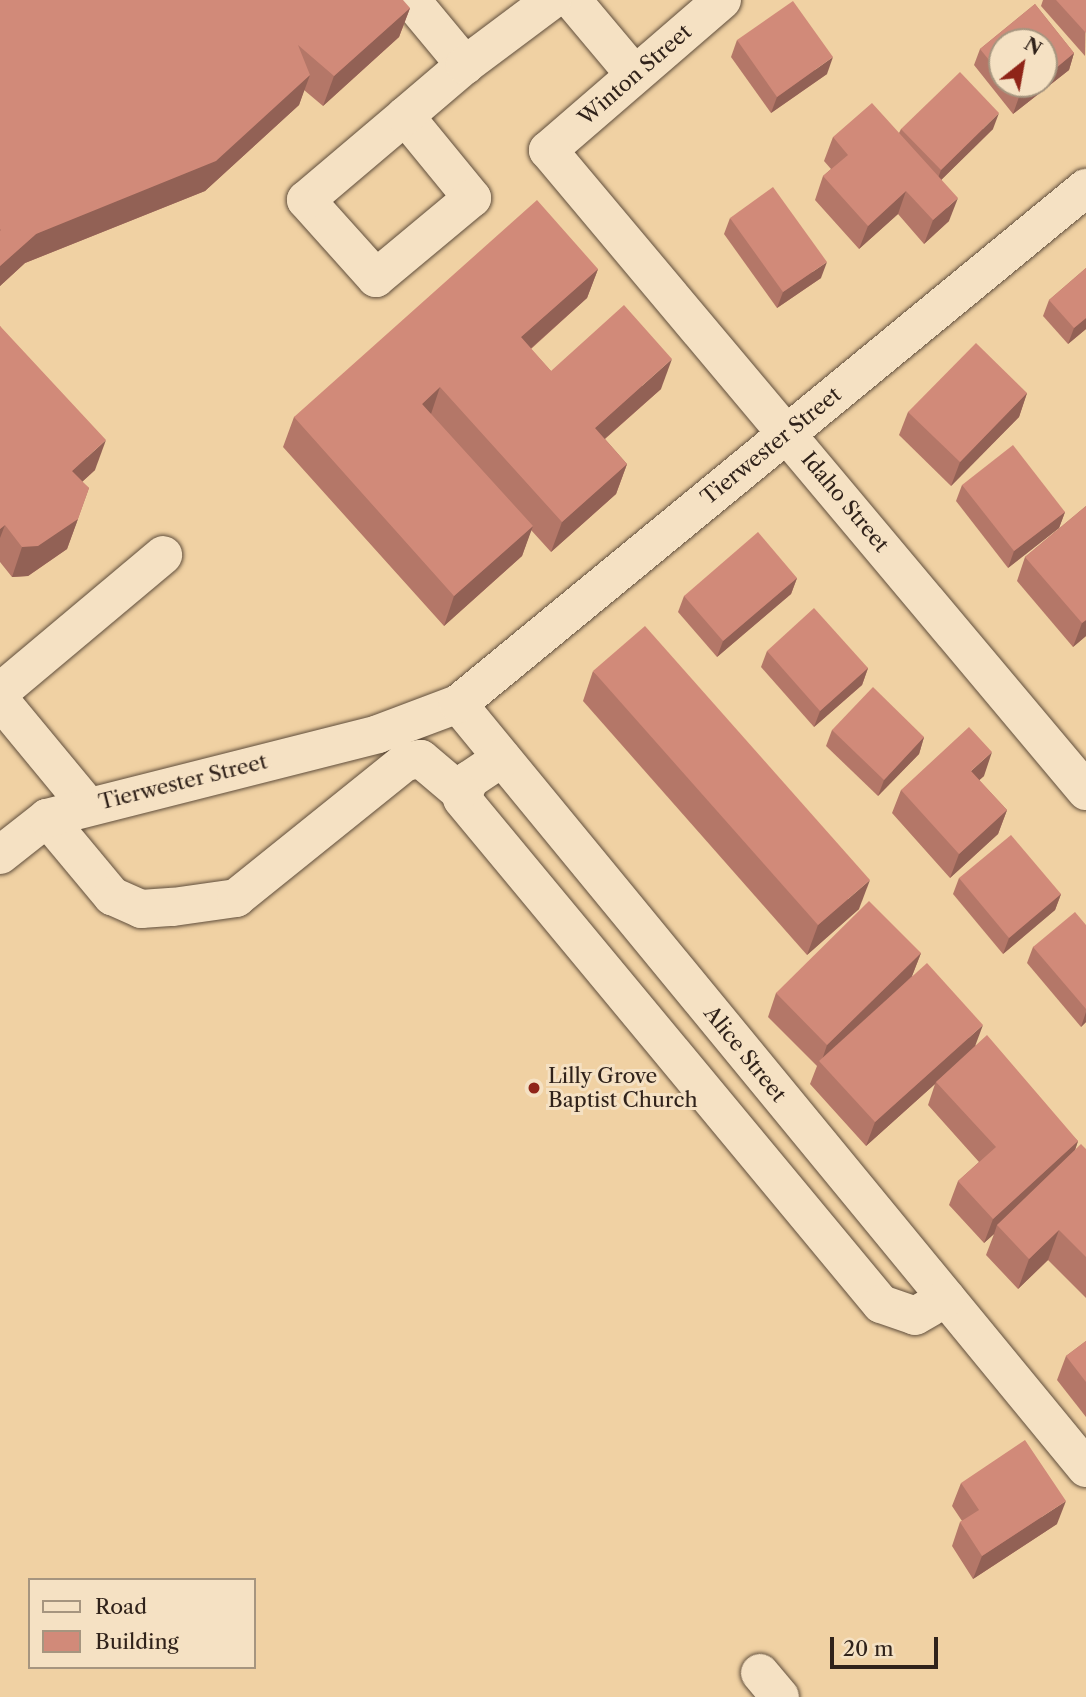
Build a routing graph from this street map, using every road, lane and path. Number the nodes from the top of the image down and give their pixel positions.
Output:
1 (411, 0) edge
2 (552, 0) edge
3 (572, 0) edge
4 (722, 0) edge
5 (465, 65) junction
6 (634, 74) junction
7 (405, 116) dead end
8 (548, 150) joint
9 (1086, 188) edge
10 (788, 432) junction
11 (163, 555) dead end
12 (0, 692) edge
13 (0, 700) edge
14 (457, 704) junction
15 (502, 758) junction
16 (1086, 791) edge
17 (460, 792) junction
18 (87, 805) junction
19 (47, 818) junction
20 (0, 855) edge
21 (653, 943) junction
22 (608, 975) junction
23 (946, 1298) junction
24 (1086, 1468) edge

1 - 5 street
2 - 5 street
3 - 6 street
4 - 6 street, Winton Street
5 - 7 street
6 - 8 street, Winton Street
8 - 10 street, Idaho Street
9 - 10 street, Tierwester Street
10 - 14 street, Tierwester Street
10 - 16 street, Idaho Street
11 - 12 street
13 - 18 street
14 - 15 street, Alice Street
14 - 18 street, Tierwester Street
15 - 17 street
15 - 21 street, Alice Street
17 - 19 street
17 - 22 street
18 - 19 street, Tierwester Street
19 - 20 street, Tierwester Street
21 - 22 street
21 - 23 street, Alice Street
22 - 23 street
23 - 24 street, Alice Street

